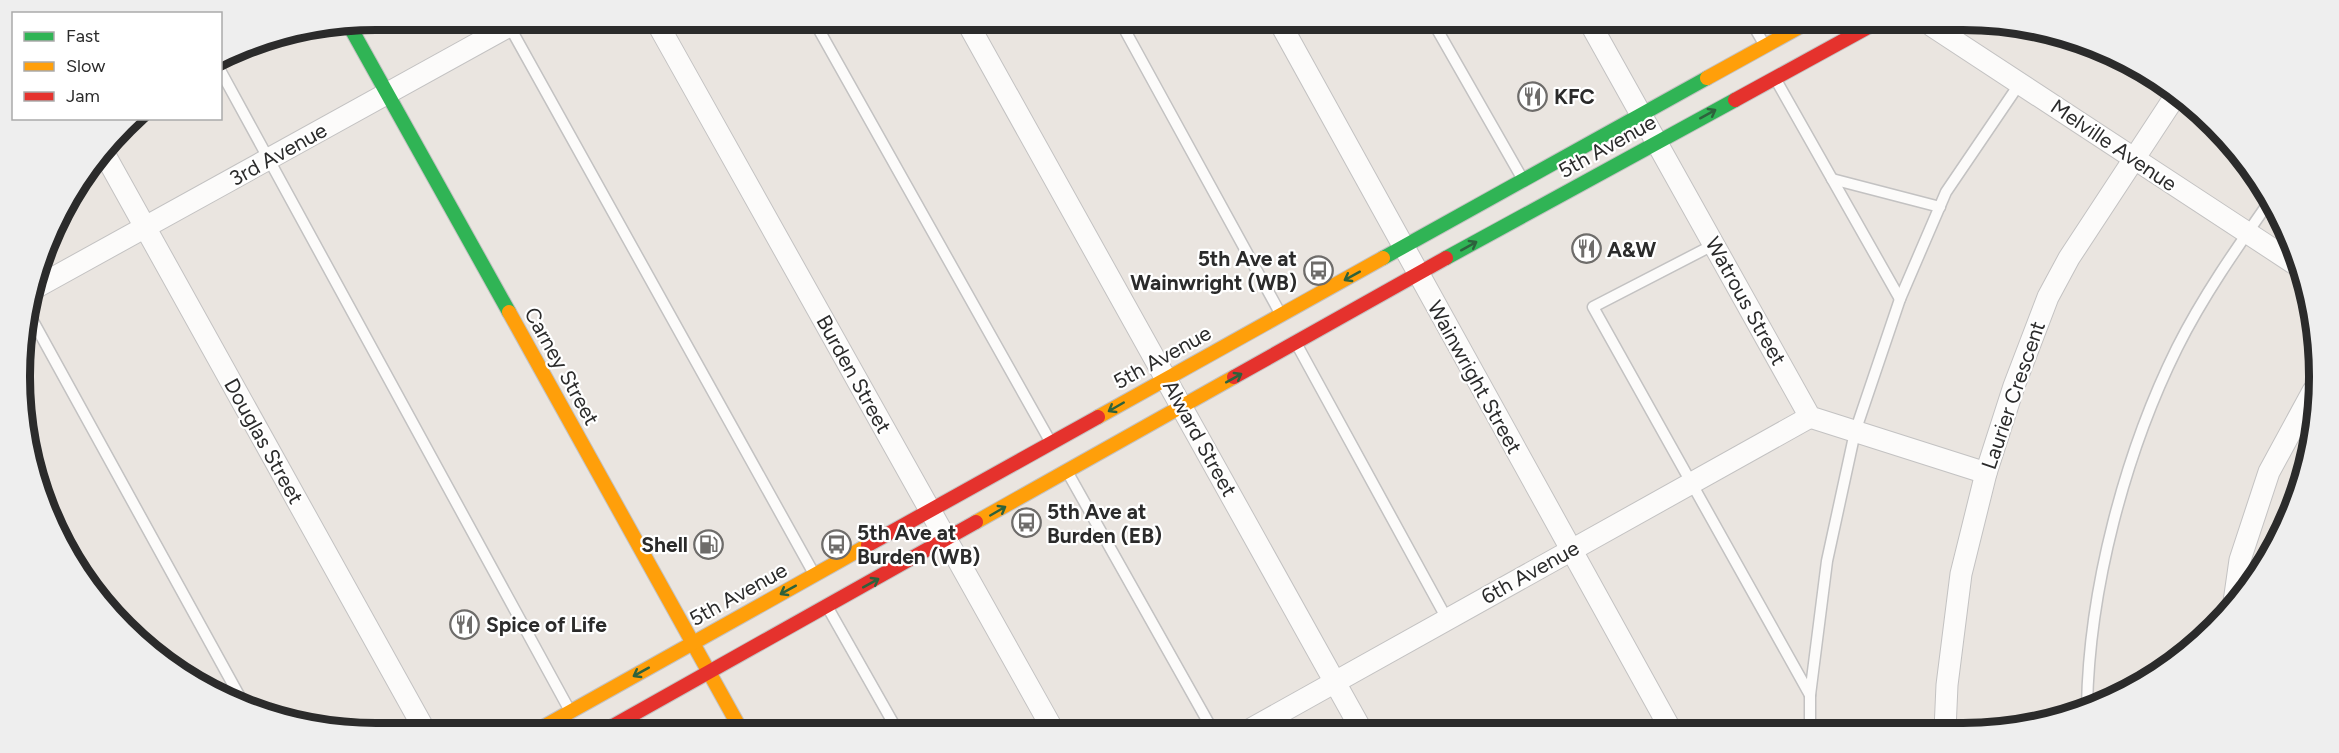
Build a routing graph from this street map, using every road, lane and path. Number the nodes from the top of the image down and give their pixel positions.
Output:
1 (498, 30) edge
2 (516, 30) edge
3 (661, 30) edge
4 (819, 30) edge
5 (971, 30) edge
6 (1125, 30) edge
7 (1284, 30) edge
8 (1437, 30) edge
9 (1594, 30) edge
10 (1756, 30) edge
11 (1795, 30) edge
12 (1863, 30) edge
13 (1938, 30) edge
14 (352, 31) edge
15 (1765, 46) junction
16 (222, 74) edge
17 (1774, 78) junction
18 (2020, 83) junction
19 (387, 94) junction
20 (2172, 101) edge
21 (1641, 116) junction
22 (1657, 142) junction
23 (107, 159) edge
24 (270, 159) junction
25 (2134, 159) junction
26 (1832, 179) junction
27 (1523, 181) junction
28 (1940, 207) junction
29 (2265, 207) edge
30 (146, 228) junction
31 (2247, 233) junction
32 (1714, 244) junction
33 (1404, 248) junction
34 (2289, 260) edge
35 (1418, 274) junction
36 (43, 284) edge
37 (1900, 299) junction
38 (1281, 316) junction
39 (34, 324) edge
40 (1296, 343) junction
41 (1167, 378) junction
42 (2308, 400) edge
43 (1183, 407) junction
44 (1810, 417) junction
45 (1855, 432) junction
46 (1052, 444) junction
47 (1067, 472) junction
48 (1986, 473) junction
49 (1690, 484) junction
50 (931, 511) junction
51 (947, 540) junction
52 (1570, 549) junction
53 (815, 575) junction
54 (2236, 588) edge
55 (828, 606) junction
56 (1448, 619) junction
57 (693, 644) junction
58 (710, 673) junction
59 (1335, 683) junction
60 (238, 694) edge
61 (1810, 695) junction
62 (2088, 700) edge
63 (570, 712) junction
64 (421, 723) edge
65 (550, 723) edge
66 (618, 723) edge
67 (737, 723) edge
68 (893, 723) edge
69 (1049, 723) edge
70 (1209, 723) edge
71 (1262, 723) edge
72 (1357, 723) edge
73 (1667, 723) edge
74 (1810, 723) edge
75 (1945, 723) edge

1 - 19 street, 3rd Avenue
2 - 53 lane
3 - 50 street, Burden Street
4 - 46 lane
5 - 41 street, Alward Street
6 - 38 lane
7 - 33 street, Wainwright Street
8 - 27 lane
9 - 21 street, Watrous Street
10 - 15 lane
11 - 15 main road, 5th Avenue
12 - 17 main road, 5th Avenue
13 - 18 street, Melville Avenue
14 - 19 main road, Carney Street
15 - 21 main road, 5th Avenue
16 - 24 lane
22 -> 17 main road, 5th Avenue
17 - 26 lane
18 - 25 street, Melville Avenue
18 - 28 lane
19 - 24 street, 3rd Avenue
19 - 57 main road, Carney Street
20 - 25 street, Laurier Crescent
21 - 22 street, Watrous Street
21 - 27 main road, 5th Avenue
22 - 32 street, Watrous Street
35 -> 22 main road, 5th Avenue
23 - 30 street, Douglas Street
24 - 30 street, 3rd Avenue
24 - 63 lane
25 - 31 street, Melville Avenue
25 - 48 street, Laurier Crescent
26 - 28 lane
26 - 37 lane
27 - 33 main road, 5th Avenue
28 - 37 lane
29 - 31 lane
30 - 36 street, 3rd Avenue
30 - 64 street, Douglas Street
31 - 34 street, Melville Avenue
31 - 62 lane
32 - 44 street, Watrous Street
32 - 49 lane
33 - 35 street, Wainwright Street
33 -> 38 main road, 5th Avenue
35 - 40 main road, 5th Avenue
35 - 52 street, Wainwright Street
37 - 45 lane
38 - 41 main road, 5th Avenue
39 - 60 lane
43 -> 40 main road, 5th Avenue
40 - 56 lane
41 - 43 street, Alward Street
41 -> 46 main road, 5th Avenue
42 - 54 street
43 - 47 main road, 5th Avenue
43 - 59 street, Alward Street
44 - 45 street
44 - 49 street, 6th Avenue
45 - 48 street
45 - 61 lane
46 - 50 main road, 5th Avenue
51 -> 47 main road, 5th Avenue
47 - 70 lane
48 - 75 street, Laurier Crescent
49 - 52 street, 6th Avenue
49 - 61 lane
50 - 51 street, Burden Street
50 - 53 main road, 5th Avenue
55 -> 51 main road, 5th Avenue
51 - 69 street, Burden Street
52 - 56 street, 6th Avenue
52 - 73 street, Wainwright Street
53 -> 57 main road, 5th Avenue
55 - 58 main road, 5th Avenue
55 - 68 lane
56 - 59 street, 6th Avenue
57 - 58 main road, Carney Street
57 -> 63 main road, 5th Avenue
58 - 66 main road, 5th Avenue
58 - 67 main road, Carney Street
59 - 71 street, 6th Avenue
59 - 72 street, Alward Street
61 - 74 lane
63 - 65 main road, 5th Avenue

